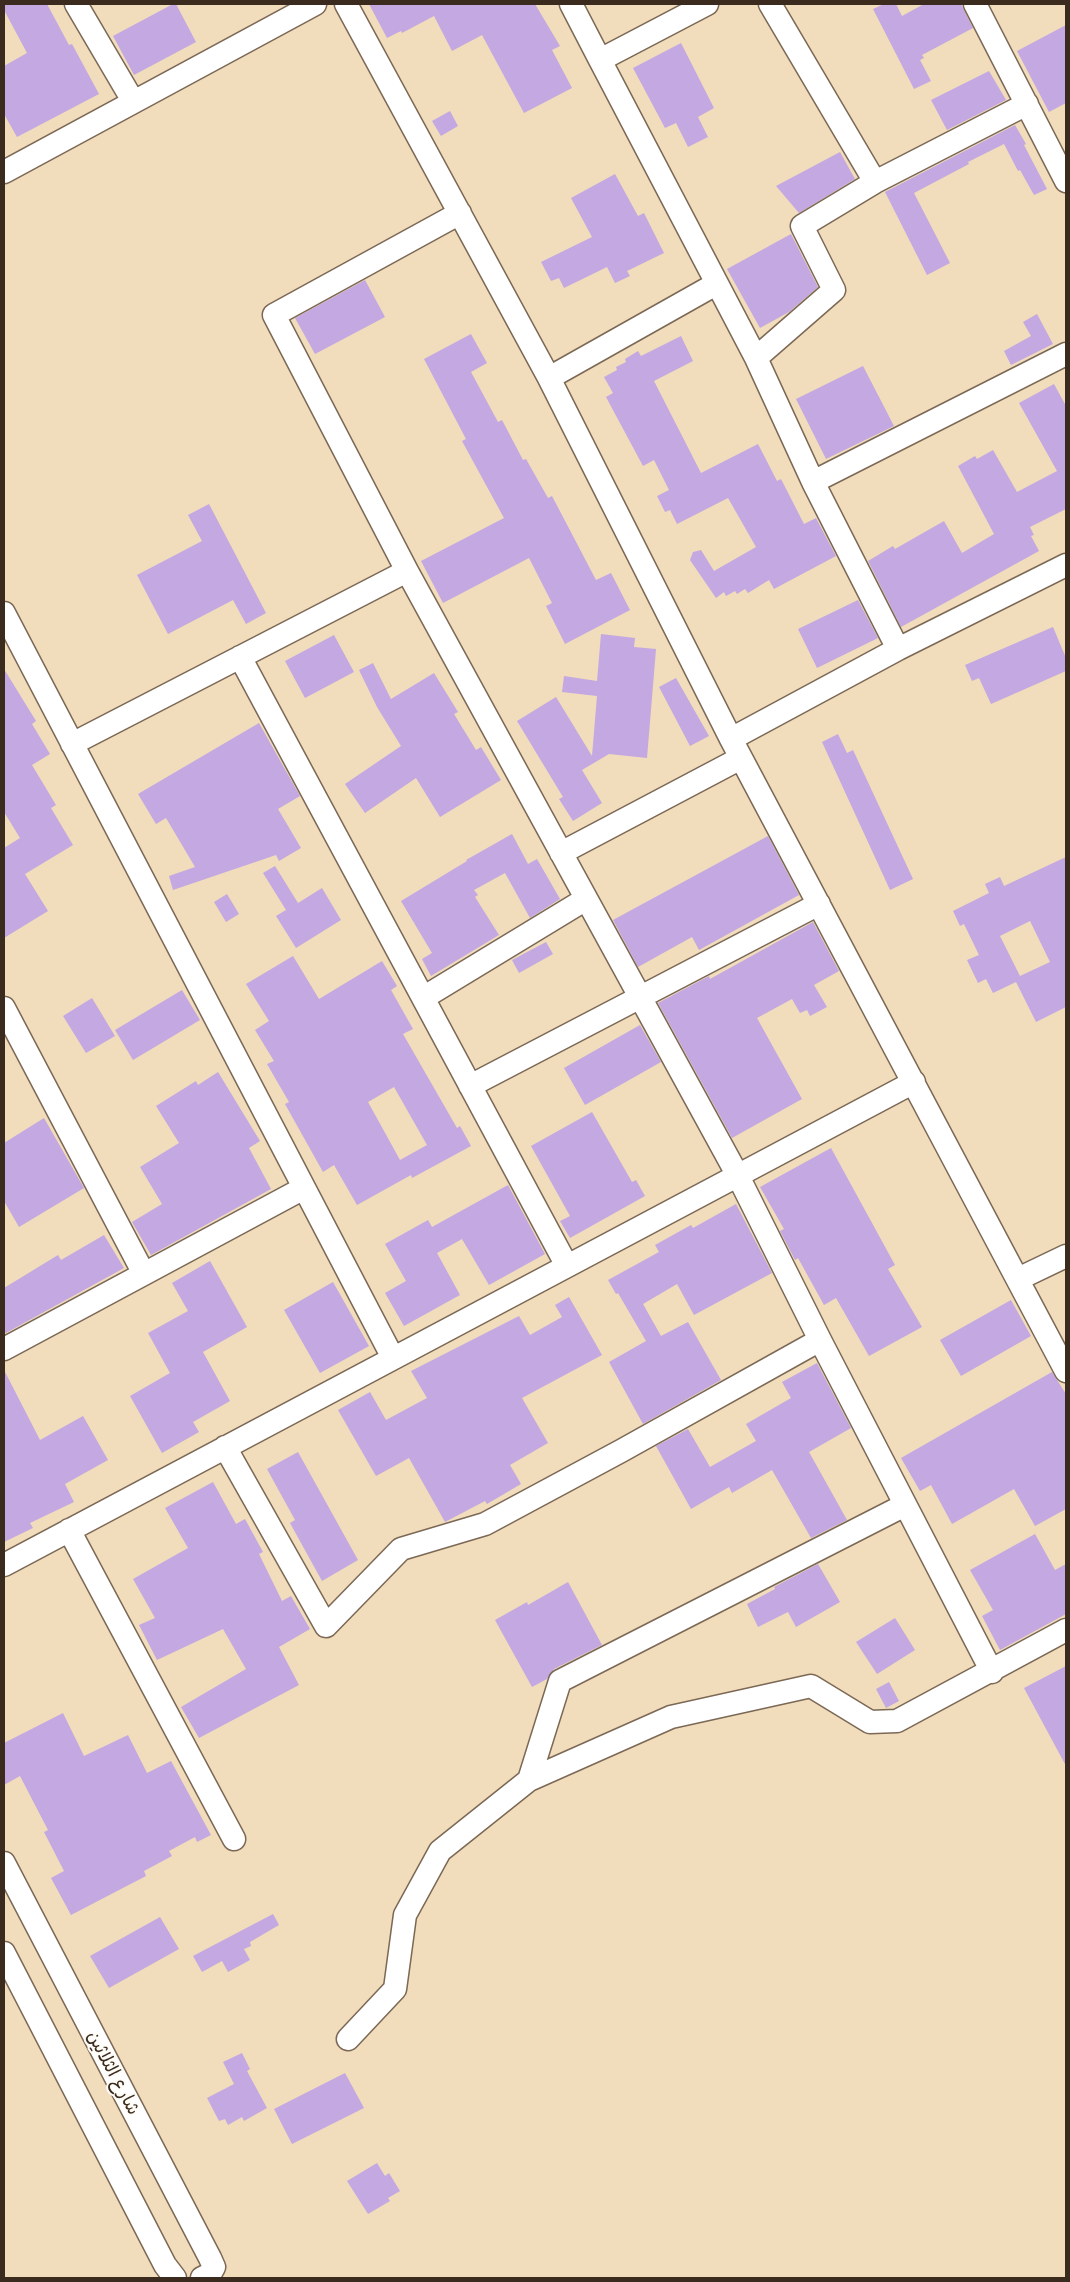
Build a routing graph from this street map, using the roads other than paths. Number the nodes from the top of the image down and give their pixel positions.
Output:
1 (76, 4) edge
2 (315, 4) edge
3 (346, 4) edge
4 (571, 4) edge
5 (708, 4) edge
6 (770, 4) edge
7 (975, 4) edge
8 (275, 13) edge
9 (600, 60) junction
10 (133, 101) junction
11 (1027, 104) junction
12 (4, 172) edge
13 (1066, 181) edge
14 (875, 182) junction
15 (460, 213) junction
16 (716, 284) junction
17 (1066, 354) edge
18 (756, 358) junction
19 (549, 378) junction
20 (813, 482) junction
21 (1066, 565) edge
22 (407, 571) junction
23 (4, 613) edge
24 (898, 649) junction
25 (240, 657) junction
26 (72, 744) junction
27 (736, 748) junction
28 (561, 853) junction
29 (586, 900) junction
30 (819, 904) junction
31 (640, 996) junction
32 (423, 998) junction
33 (4, 1008) edge
34 (914, 1082) junction
35 (470, 1086) junction
36 (738, 1176) junction
37 (304, 1188) junction
38 (1066, 1256) edge
39 (567, 1266) junction
40 (144, 1274) junction
41 (1018, 1279) junction
42 (820, 1340) junction
43 (4, 1349) edge
44 (393, 1358) junction
45 (1066, 1371) edge
46 (225, 1447) junction
47 (905, 1504) junction
48 (69, 1530) junction
49 (4, 1565) edge
50 (1066, 1630) edge
51 (992, 1672) junction
52 (529, 1780) junction
53 (234, 1839) dead end
54 (4, 1864) edge
55 (4, 1953) edge
56 (348, 2039) dead end
57 (175, 2278) edge
58 (202, 2278) edge

1 - 10 street
2 - 8 street
3 - 15 street
4 - 9 street
5 - 9 street
6 - 14 street
7 - 11 street
8 - 10 street
9 - 16 street
10 - 12 street
11 - 13 street
11 - 14 street
14 - 18 street
15 - 19 street
15 - 22 street
16 - 18 street
16 - 19 street
17 - 20 street
18 - 20 street
19 - 27 street
20 - 24 street
21 - 24 street
22 - 25 street
22 - 28 street
23 - 26 street
24 - 27 street
25 - 26 street
25 - 32 street
26 - 37 street
27 - 28 street
27 - 30 street
28 - 29 street
29 - 31 street
29 - 32 street
30 - 31 street
30 - 34 street
31 - 35 street
31 - 36 street
32 - 35 street
33 - 40 street
34 - 36 street
34 - 41 street
35 - 39 street
36 - 39 street
36 - 42 street
37 - 40 street
37 - 44 street
38 - 41 street
39 - 44 street
40 - 43 street
41 - 45 street
42 - 46 street
42 - 47 street
44 - 46 street
46 - 48 street
47 - 51 street
47 - 52 street
48 - 49 street
48 - 53 street
50 - 51 street
51 - 52 street
52 - 56 street
54 - 58 street, شارع الثلاثين
55 - 57 street

